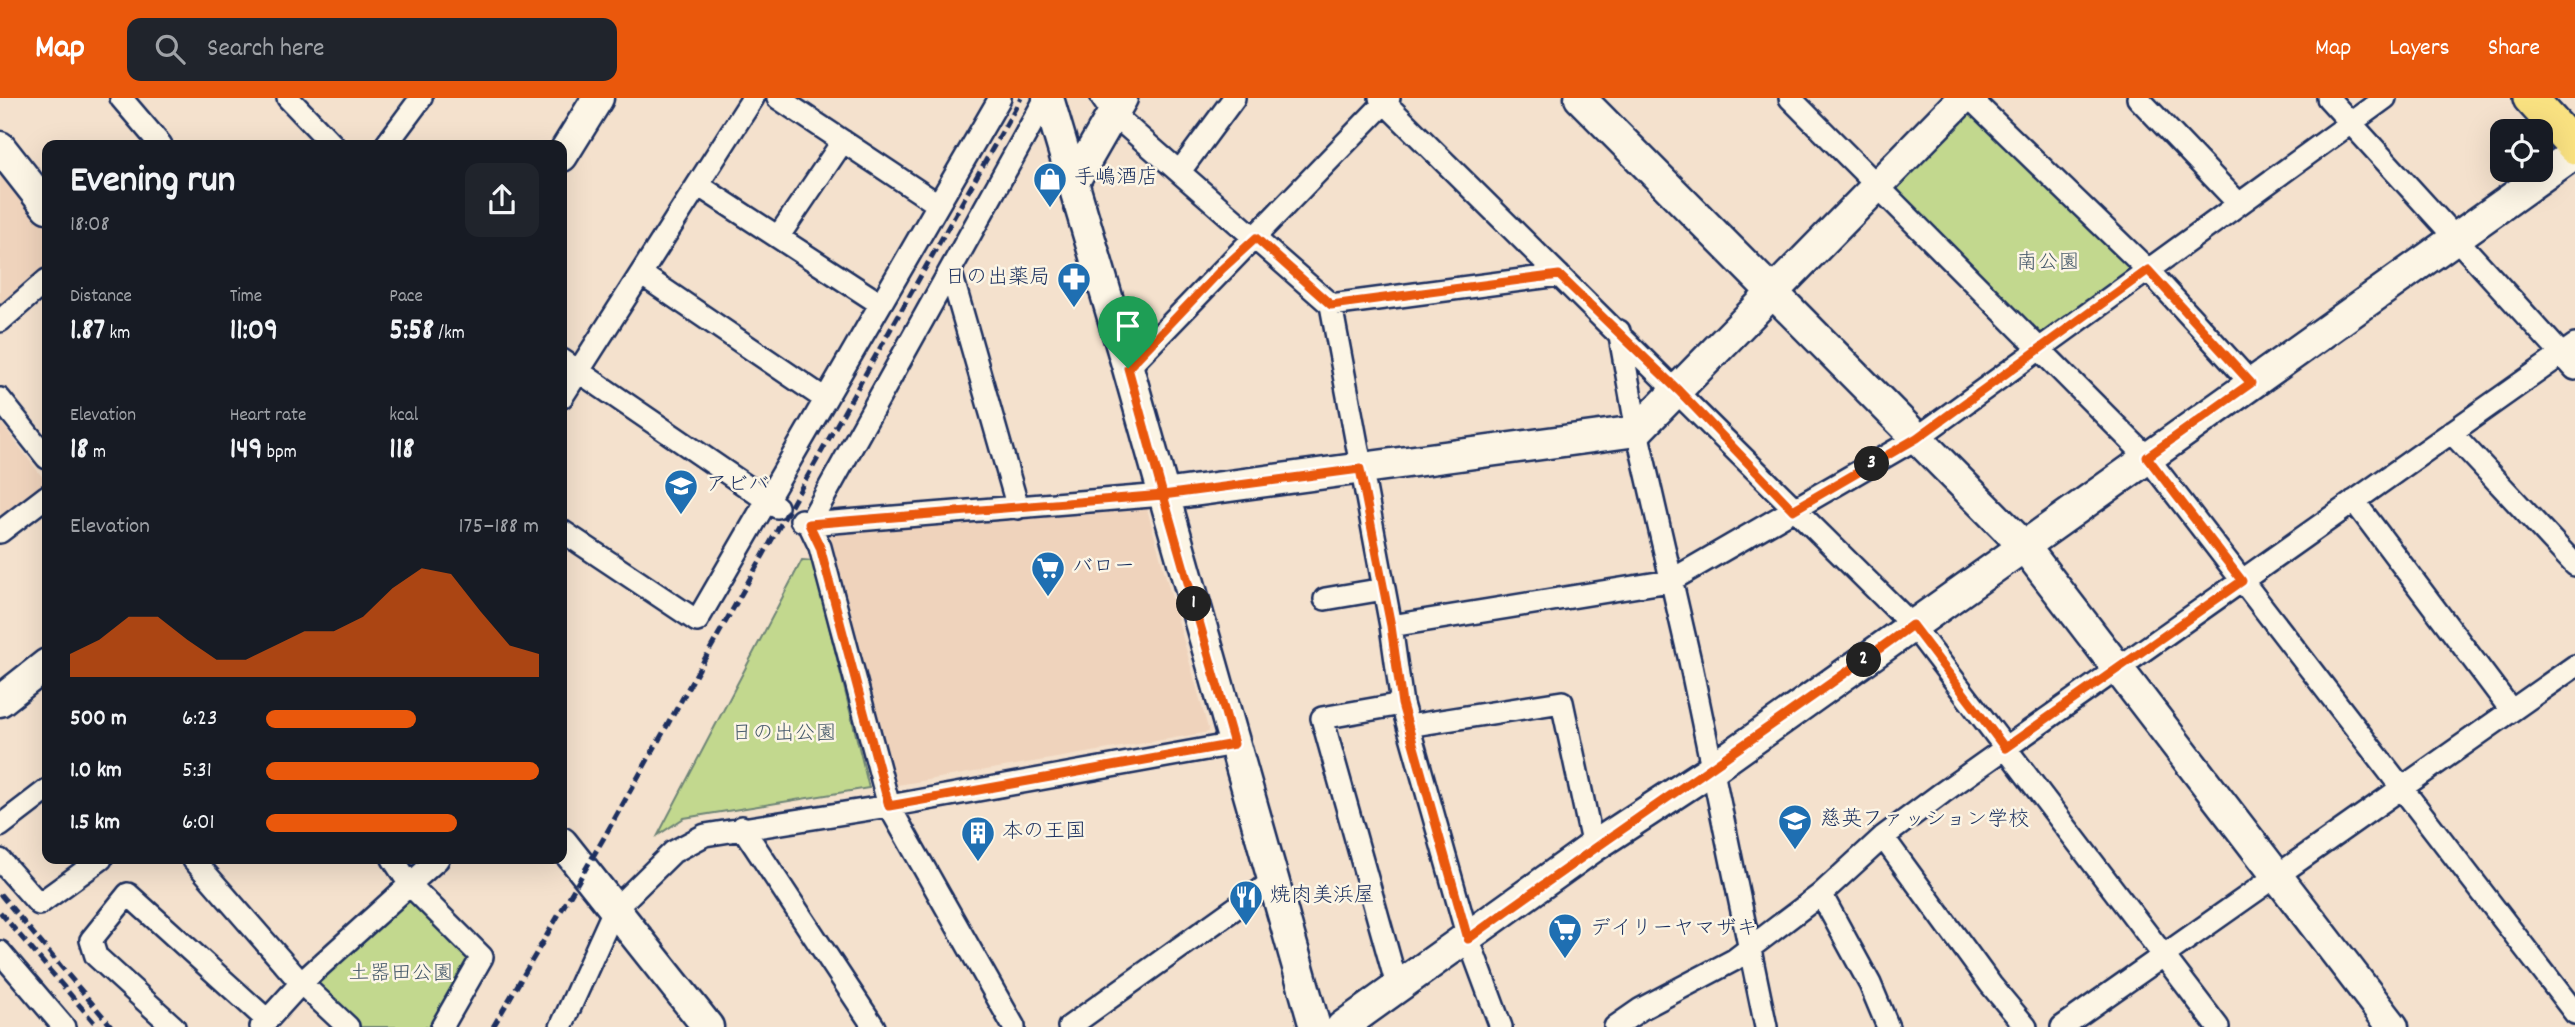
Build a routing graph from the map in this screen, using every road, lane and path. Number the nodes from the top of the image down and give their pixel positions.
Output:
1 (121, 98) edge
2 (288, 98) edge
3 (421, 98) edge
4 (598, 98) edge
5 (753, 98) edge
6 (778, 98) edge
7 (1000, 98) edge
8 (1047, 98) edge
9 (1234, 98) edge
10 (1580, 98) edge
11 (1790, 98) edge
12 (1963, 98) edge
13 (1970, 98) edge
14 (2138, 98) edge
15 (2328, 98) edge
16 (2385, 98) edge
17 (2530, 98) edge
18 (1385, 99) edge
19 (1112, 103) edge
20 (2351, 123) junction
21 (157, 140) edge
22 (328, 140) edge
23 (390, 140) edge
24 (843, 141) junction
25 (0, 147) edge
26 (2575, 147) edge
27 (567, 148) edge
28 (2575, 153) edge
29 (1180, 171) junction
30 (1073, 183) junction
31 (698, 185) junction
32 (1878, 187) junction
33 (42, 201) edge
34 (936, 203) junction
35 (2239, 204) junction
36 (778, 237) junction
37 (1256, 238) junction
38 (2453, 239) junction
39 (2148, 270) junction
40 (951, 273) junction
41 (641, 274) junction
42 (1559, 275) junction
43 (42, 284) edge
44 (1773, 293) junction
45 (879, 303) junction
46 (1331, 305) junction
47 (0, 321) edge
48 (1619, 331) junction
49 (2039, 349) junction
50 (2571, 356) edge
51 (570, 367) edge
52 (1128, 368) junction
53 (2251, 383) junction
54 (1679, 391) junction
55 (825, 399) junction
56 (0, 400) edge
57 (1637, 431) junction
58 (2451, 432) junction
59 (1917, 438) junction
60 (42, 452) edge
61 (2147, 457) junction
62 (1360, 469) junction
63 (1163, 495) junction
64 (42, 500) edge
65 (2354, 501) junction
66 (773, 505) junction
67 (1018, 508) junction
68 (1793, 510) junction
69 (805, 522) junction
70 (0, 532) edge
71 (567, 534) edge
72 (2023, 545) junction
73 (2575, 565) edge
74 (1670, 581) junction
75 (2242, 581) junction
76 (1384, 589) junction
77 (1325, 599) dead end
78 (1912, 625) junction
79 (1391, 626) junction
80 (42, 668) edge
81 (2120, 670) junction
82 (2572, 676) edge
83 (0, 701) edge
84 (1402, 704) junction
85 (2511, 710) junction
86 (1408, 726) junction
87 (1234, 744) junction
88 (2005, 748) junction
89 (1712, 769) junction
90 (2400, 790) junction
91 (42, 794) edge
92 (889, 806) junction
93 (0, 826) edge
94 (742, 827) junction
95 (1883, 837) junction
96 (1593, 847) junction
97 (567, 849) edge
98 (0, 860) edge
99 (94, 864) edge
100 (197, 864) edge
101 (396, 864) edge
102 (433, 864) edge
103 (2277, 878) junction
104 (1273, 881) junction
105 (411, 886) junction
106 (1821, 894) junction
107 (614, 909) junction
108 (1468, 939) junction
109 (1750, 946) junction
110 (0, 952) edge
111 (2165, 957) junction
112 (301, 983) junction
113 (1398, 989) junction
114 (2575, 1013) edge
115 (1642, 1018) edge
116 (264, 1024) edge
117 (64, 1027) edge
118 (174, 1027) edge
119 (348, 1027) edge
120 (442, 1027) edge
121 (561, 1027) edge
122 (708, 1027) edge
123 (874, 1027) edge
124 (1014, 1027) edge
125 (1069, 1027) edge
126 (1315, 1027) edge
127 (1342, 1027) edge
128 (1502, 1027) edge
129 (1615, 1027) edge
130 (1766, 1027) edge
131 (1888, 1027) edge
132 (2026, 1027) edge
133 (2062, 1027) edge
134 (2218, 1027) edge
135 (2393, 1027) edge

1 - 21 street
2 - 22 street
3 - 23 street
4 - 27 street
5 - 31 street
6 - 24 street
7 - 34 street
8 - 30 street
8 - 40 street
9 - 29 street
10 - 44 street
11 - 32 street
12 - 32 street
13 - 39 street
14 - 35 street
15 - 20 street
16 - 20 street
17 - 26 main road
18 - 37 street
18 - 42 street
19 - 29 street
19 - 30 street
20 - 35 street
20 - 38 street
24 - 34 street
24 - 36 street
25 - 33 street
28 - 38 street
29 - 37 street
30 - 52 street
31 - 36 street
31 - 41 street
32 - 44 street
32 - 49 street
34 - 45 street
35 - 39 street
36 - 45 street
37 - 46 street
37 - 52 street
38 - 50 street
38 - 53 street
39 - 49 street
39 - 53 street
40 - 67 street
40 - 69 street
41 - 51 street
41 - 55 street
42 - 46 street
42 - 48 street
43 - 47 street
44 - 54 street
44 - 59 street
45 - 55 street
46 - 62 street
48 - 54 street
48 - 57 street
49 - 59 street
49 - 61 street
50 - 58 street
51 - 66 street
52 - 63 street
53 - 61 street
54 - 57 street
54 - 68 street
55 - 66 street
56 - 60 street
57 - 62 street
57 - 74 street
58 - 65 street
58 - 73 street
59 - 68 street
59 - 72 street
61 - 72 street
61 - 75 street
62 - 63 street
62 - 76 street
63 - 67 street
63 - 87 street
64 - 70 street
65 - 75 street
65 - 85 street
66 - 71 street
67 - 69 street
68 - 74 street
68 - 78 street
69 - 92 street
72 - 78 street
72 - 81 street
74 - 79 street
74 - 89 street
75 - 81 street
75 - 90 street
76 - 77 street
76 - 79 street
78 - 88 street
78 - 89 street
79 - 84 street
80 - 83 street
81 - 88 street
81 - 103 street
82 - 85 street
84 - 86 street
84 - 113 street
85 - 90 street
86 - 96 street
86 - 108 street
87 - 92 street
87 - 104 street
88 - 95 street
88 - 111 street
89 - 96 street
89 - 109 street
90 - 103 street
90 - 114 street
91 - 93 street
92 - 94 street
92 - 124 street
94 - 107 street
94 - 123 street
95 - 106 street
95 - 132 street
96 - 108 street
97 - 107 street
98 - 99 street
100 - 112 street
101 - 105 street
102 - 105 street
103 - 111 street
103 - 135 street
104 - 125 street
104 - 126 street
105 - 112 street
105 - 120 street
106 - 109 street
106 - 131 street
107 - 121 street
107 - 122 street
108 - 113 street
108 - 128 street
109 - 115 street
109 - 130 street
110 - 117 street
111 - 133 street
111 - 134 street
112 - 116 street
112 - 119 street
113 - 127 street
115 - 129 street
116 - 118 street

